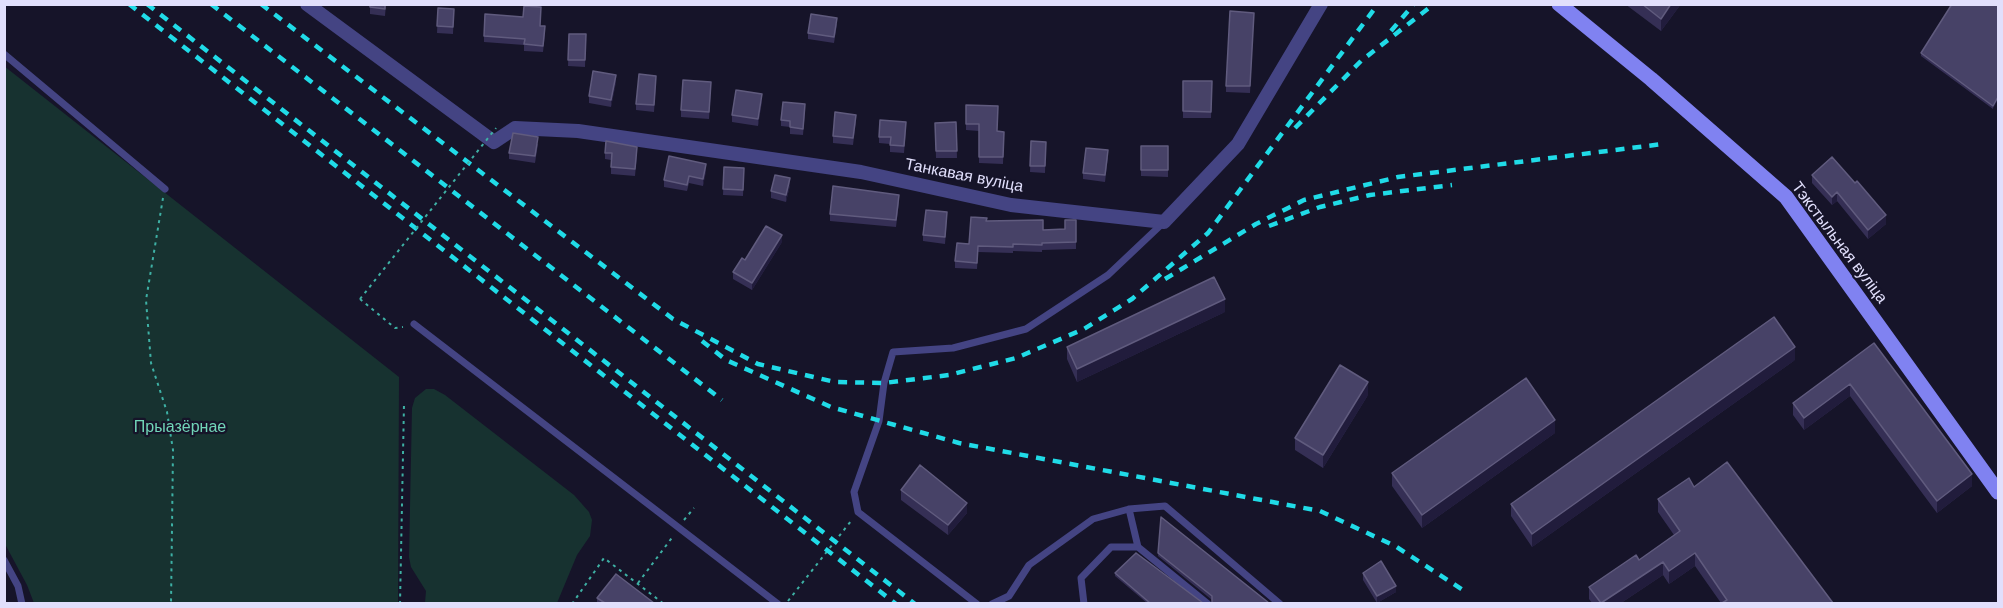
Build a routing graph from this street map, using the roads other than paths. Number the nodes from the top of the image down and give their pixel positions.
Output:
1 (307, 4) edge
2 (1321, 4) edge
3 (1559, 4) edge
4 (4, 54) edge
5 (165, 189) road end
6 (1164, 222) junction
7 (414, 324) dead end
8 (1998, 492) edge
9 (1130, 509) junction
10 (1138, 547) junction
11 (4, 560) edge
12 (22, 603) edge
13 (778, 603) edge
14 (977, 603) edge
15 (992, 603) edge
16 (1084, 603) edge
17 (1208, 603) edge
18 (1280, 603) edge

1 - 6 street, Танкавая вуліца
2 - 6 street
3 - 8 street, Тэкстыльная вуліца
4 - 5 lane
6 - 14 lane
7 - 13 lane
9 - 10 lane
9 - 15 lane
9 - 18 lane
10 - 16 lane
10 - 17 lane
11 - 12 lane

